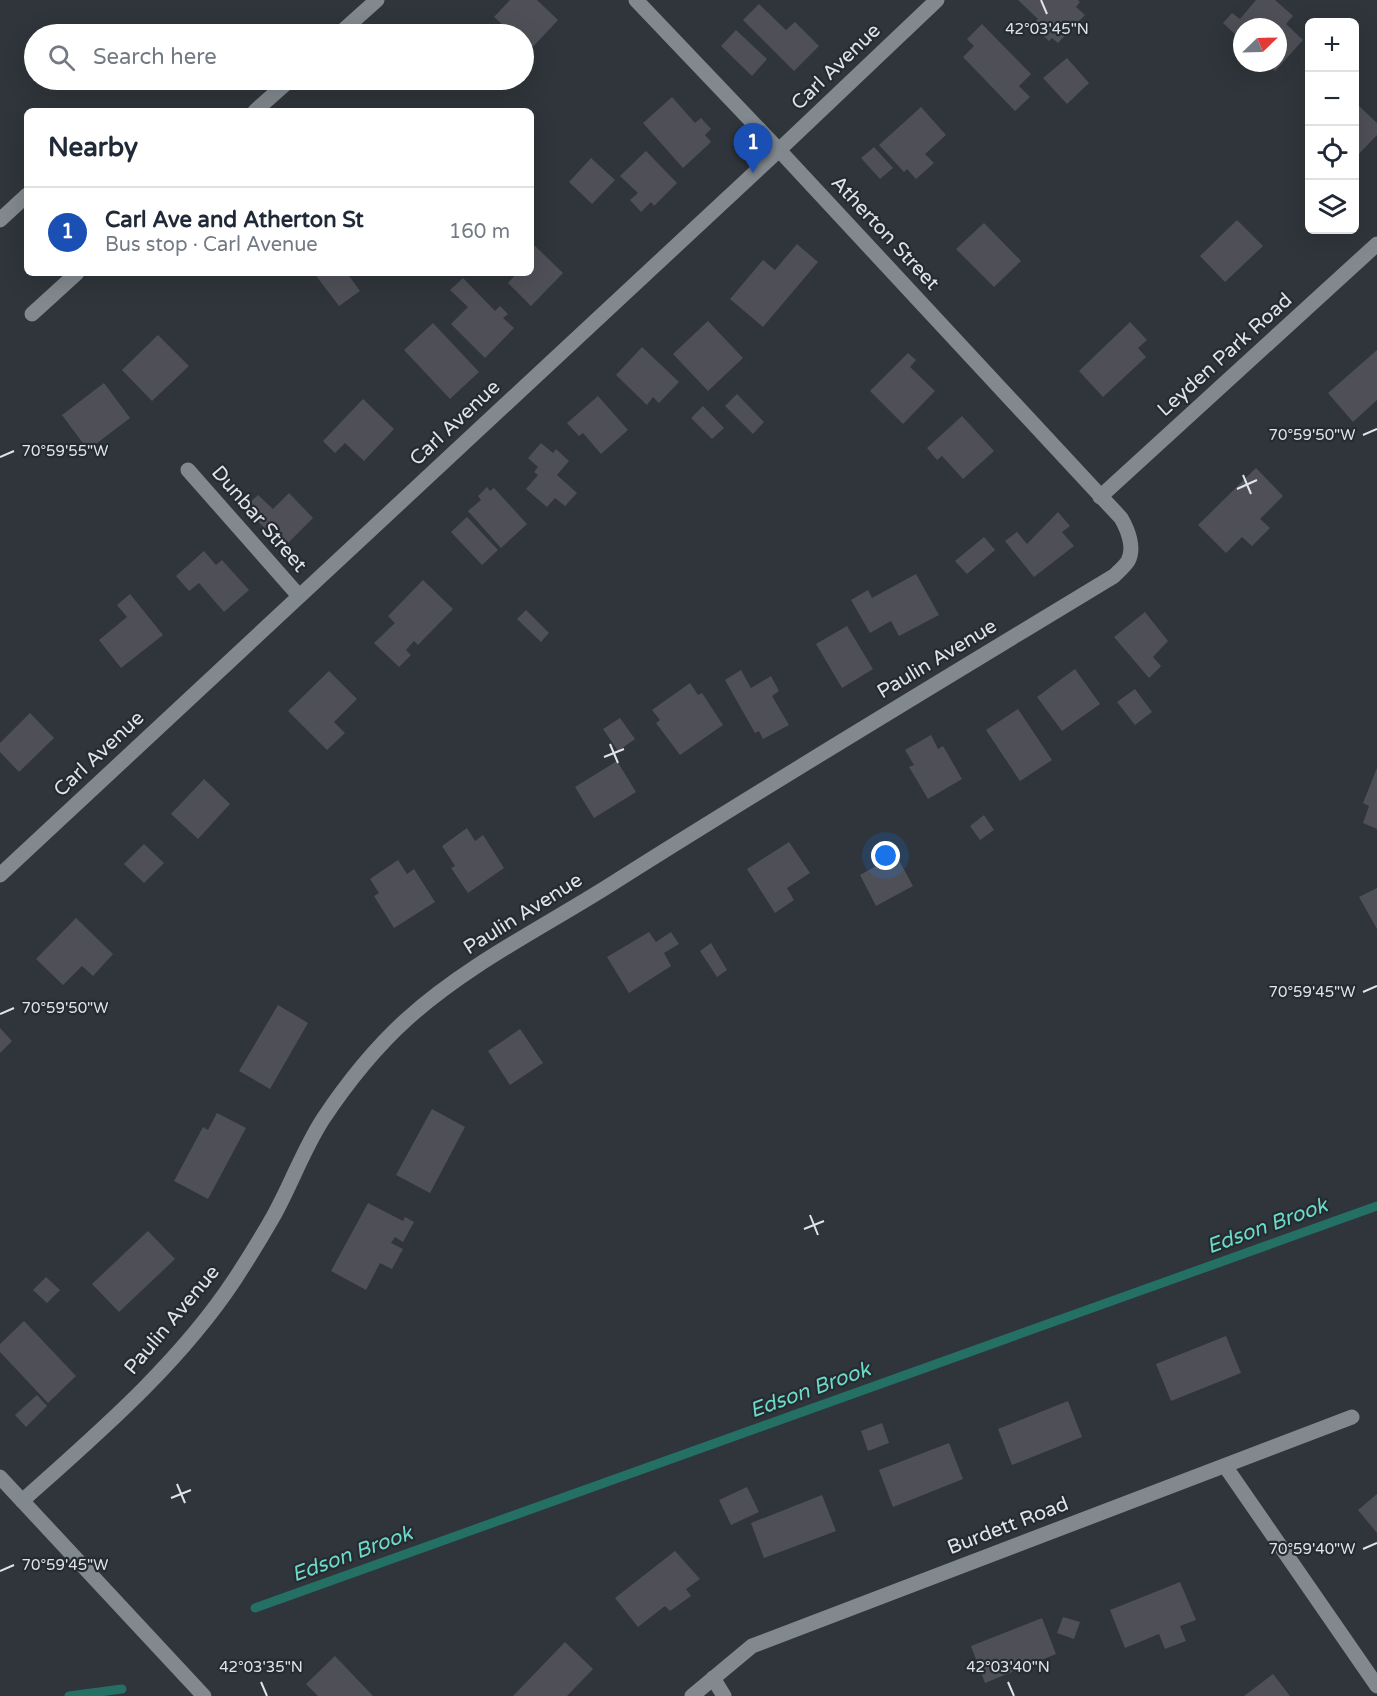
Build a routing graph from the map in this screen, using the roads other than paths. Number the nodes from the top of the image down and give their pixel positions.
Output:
1 (377, 0) edge
2 (636, 0) edge
3 (937, 0) edge
4 (350, 24) edge
5 (279, 90) edge
6 (258, 108) edge
7 (780, 150) junction
8 (24, 198) edge
9 (0, 220) edge
10 (1377, 244) edge
11 (73, 276) edge
12 (32, 314) dead end
13 (188, 470) dead end
14 (1100, 497) junction
15 (299, 596) junction
16 (0, 875) edge
17 (1352, 1417) dead end
18 (1225, 1466) junction
19 (0, 1477) edge
20 (22, 1501) junction
21 (713, 1678) junction
22 (1377, 1686) edge
23 (204, 1696) edge
24 (693, 1696) edge
25 (723, 1696) edge

1 - 4 street
2 - 7 street, Atherton Street
3 - 7 street, Carl Avenue
5 - 6 street
7 - 14 street, Atherton Street
7 - 15 street, Carl Avenue
8 - 9 street
10 - 14 street, Leyden Park Road
11 - 12 street
13 - 15 street, Dunbar Street
14 - 20 street, Paulin Avenue
15 - 16 street, Carl Avenue
17 - 18 street, Burdett Road
18 - 21 street, Burdett Road
18 - 22 street
19 - 20 street
20 - 23 street
21 - 24 street, Burdett Road
21 - 25 street

